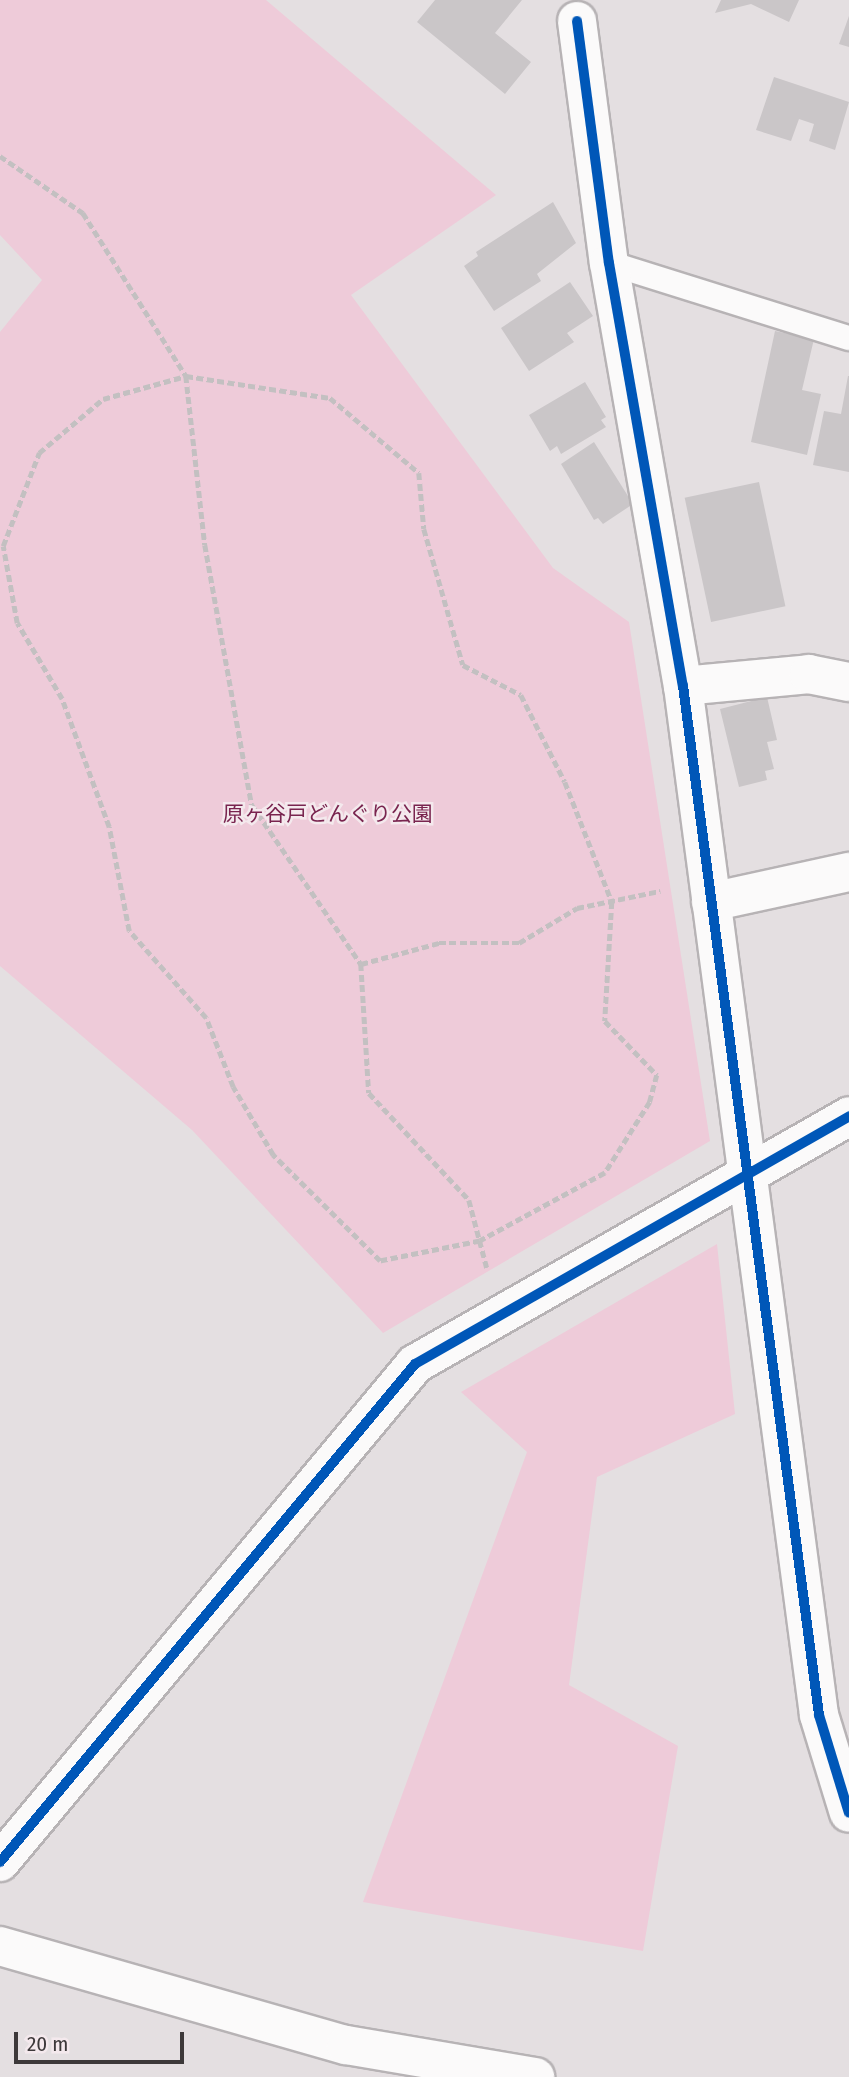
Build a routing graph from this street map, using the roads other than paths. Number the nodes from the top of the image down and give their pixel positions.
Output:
1 (578, 11) edge
2 (608, 263) junction
3 (849, 338) edge
4 (849, 682) edge
5 (683, 686) junction
6 (849, 873) edge
7 (711, 902) junction
8 (849, 1116) edge
9 (746, 1177) junction
10 (849, 1813) edge
11 (0, 1862) edge
12 (0, 1946) edge
13 (534, 2077) edge

1 - 2 street
2 - 3 lane
2 - 5 street
4 - 5 street
5 - 7 street
6 - 7 street
7 - 9 street
8 - 9 street
9 - 10 street
9 - 11 street
12 - 13 street

